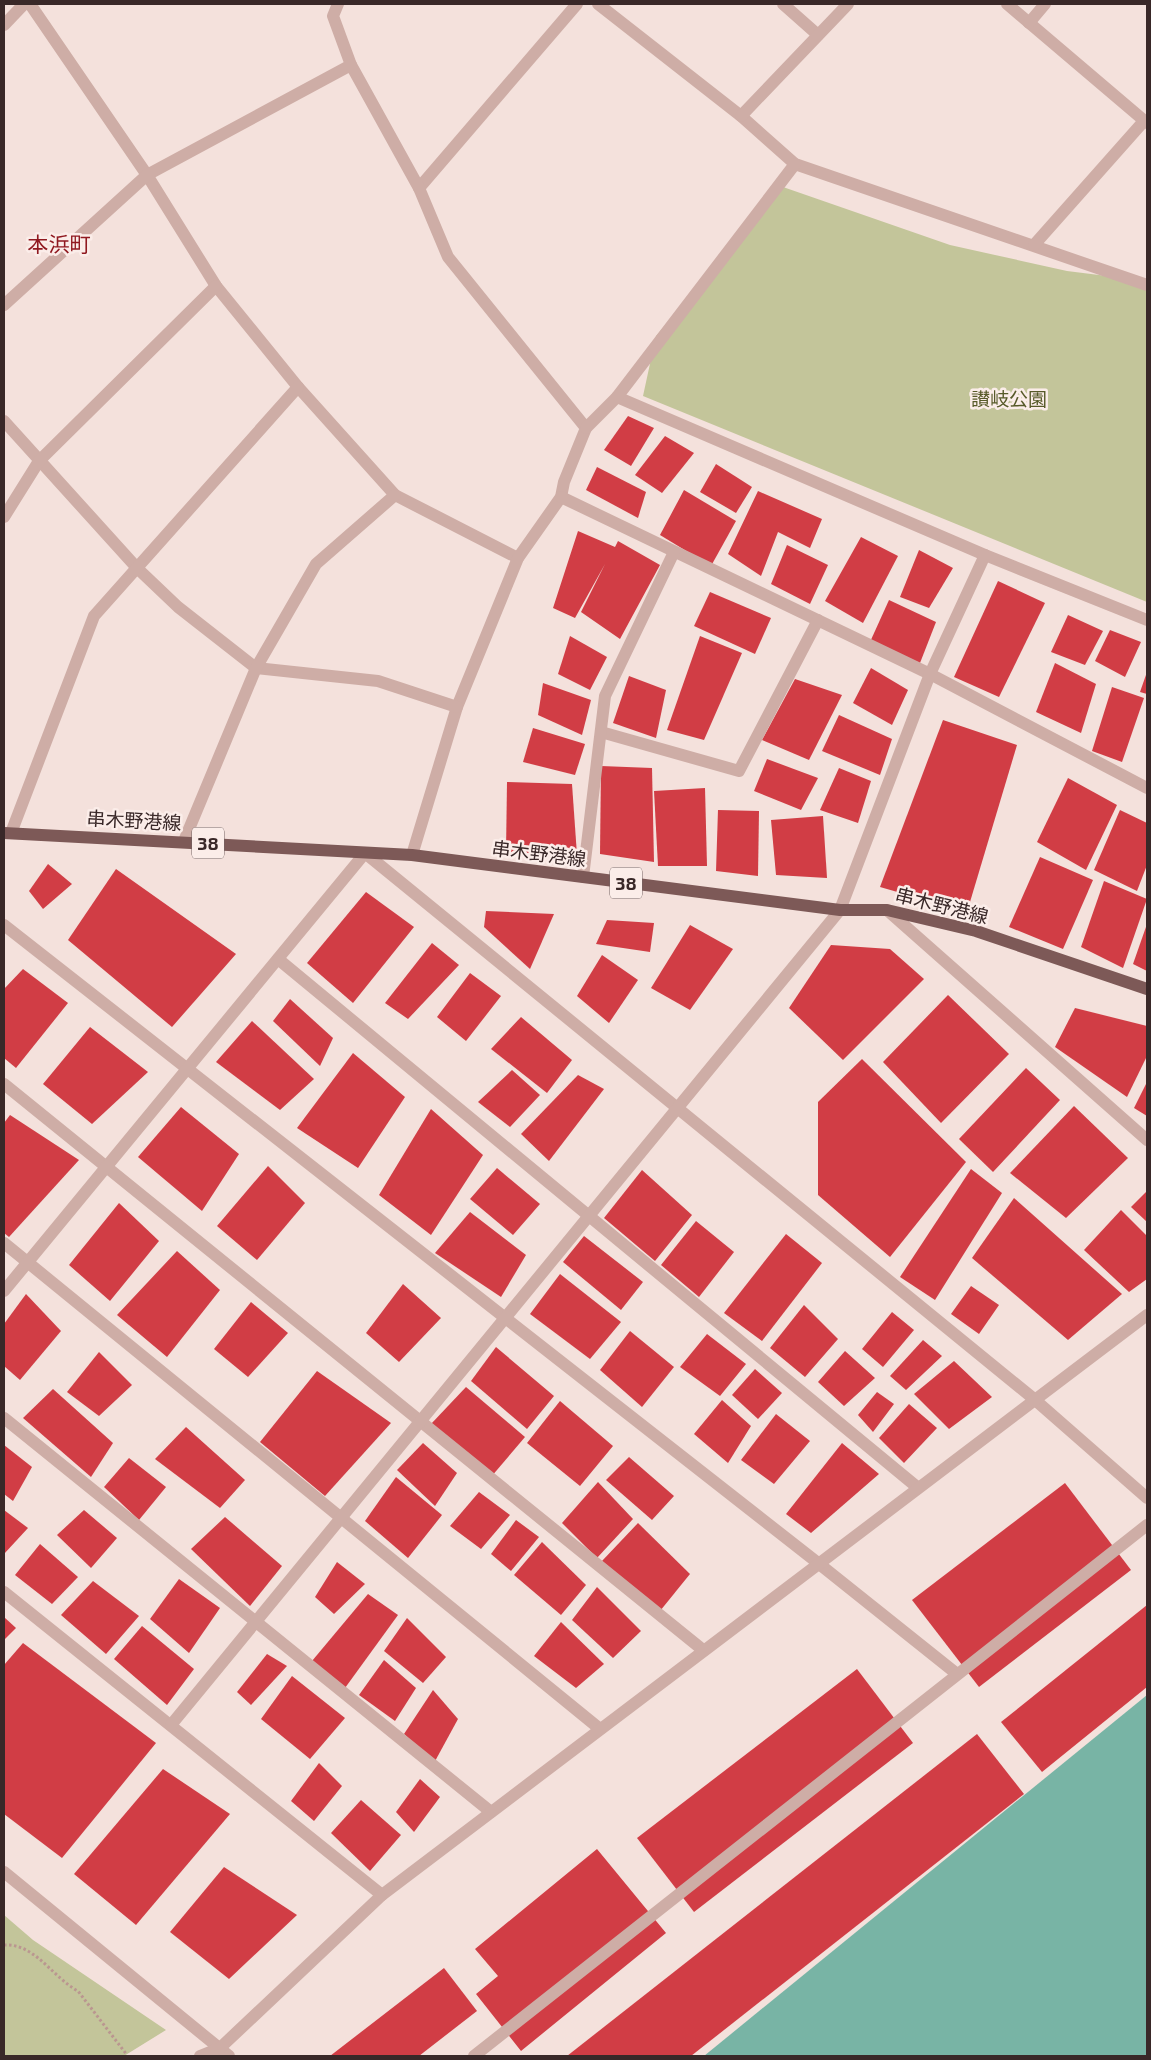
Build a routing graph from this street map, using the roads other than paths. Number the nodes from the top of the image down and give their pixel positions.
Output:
1 (24, 4) edge
2 (30, 4) edge
3 (338, 4) edge
4 (577, 4) edge
5 (598, 4) edge
6 (783, 4) edge
7 (848, 4) edge
8 (1007, 4) edge
9 (1046, 4) edge
10 (1029, 23) junction
11 (4, 25) edge
12 (818, 35) junction
13 (351, 65) junction
14 (741, 116) junction
15 (1146, 122) edge
16 (795, 164) junction
17 (146, 175) junction
18 (419, 188) junction
19 (1034, 245) junction
20 (1147, 285) edge
21 (216, 286) junction
22 (4, 305) edge
23 (298, 387) junction
24 (617, 397) junction
25 (4, 420) edge
26 (586, 428) junction
27 (38, 461) junction
28 (395, 494) junction
29 (561, 497) junction
30 (4, 517) edge
31 (674, 552) junction
32 (985, 555) junction
33 (518, 558) junction
34 (137, 568) junction
35 (818, 620) junction
36 (1147, 620) edge
37 (256, 668) junction
38 (930, 674) junction
39 (457, 707) junction
40 (601, 732) junction
41 (1147, 788) edge
42 (7, 833) edge
43 (184, 841) junction
44 (365, 853) junction
45 (412, 855) junction
46 (583, 877) junction
47 (840, 910) junction
48 (887, 910) junction
49 (4, 925) edge
50 (278, 959) junction
51 (1147, 989) edge
52 (187, 1069) junction
53 (4, 1084) edge
54 (679, 1109) junction
55 (1147, 1140) edge
56 (106, 1167) junction
57 (590, 1217) junction
58 (4, 1243) edge
59 (27, 1262) junction
60 (4, 1290) edge
61 (1147, 1315) edge
62 (506, 1318) junction
63 (1034, 1398) junction
64 (4, 1418) edge
65 (422, 1421) junction
66 (917, 1487) junction
67 (1147, 1498) edge
68 (341, 1518) junction
69 (1147, 1525) edge
70 (818, 1563) junction
71 (4, 1592) edge
72 (256, 1622) junction
73 (704, 1650) junction
74 (957, 1674) junction
75 (171, 1725) junction
76 (600, 1729) junction
77 (491, 1812) junction
78 (4, 1872) edge
79 (382, 1894) junction
80 (224, 2052) edge
81 (200, 2056) edge
82 (474, 2056) edge

1 - 11 street
2 - 17 street
3 - 13 street
4 - 18 street
5 - 14 street
6 - 12 street
7 - 12 street
8 - 10 street
9 - 10 street
10 - 15 street
12 - 14 street
13 - 17 street
13 - 18 street
14 - 16 street
15 - 19 street
16 - 19 street
16 - 24 street
17 - 21 street
17 - 22 street
18 - 26 street
19 - 20 street
21 - 23 street
21 - 27 street
23 - 28 street
23 - 34 street
24 - 26 street
24 - 32 street
25 - 27 street
26 - 29 street
27 - 30 street
27 - 34 street
28 - 33 street
28 - 37 street
29 - 31 street
29 - 33 street
31 - 35 street
31 - 40 street
32 - 36 street
32 - 38 street
33 - 39 street
34 - 37 street
34 - 42 street
35 - 38 street
35 - 40 street
37 - 39 street
37 - 43 street
38 - 41 street
38 - 47 street
39 - 45 street
40 - 46 street
42 - 43 main road, 串木野港線 / 38
43 - 44 main road, 串木野港線 / 38
44 - 45 main road, 串木野港線 / 38
44 - 50 street
44 - 54 street
45 - 46 main road, 串木野港線 / 38
46 - 47 main road, 串木野港線 / 38
47 - 48 main road, 串木野港線 / 38
47 - 54 street
48 - 51 main road, 串木野港線 / 38
48 - 55 street
49 - 52 street
50 - 52 street
50 - 57 street
52 - 56 street
52 - 62 street
53 - 56 street
54 - 57 street
54 - 63 street
56 - 59 street
56 - 65 street
57 - 62 street
57 - 66 street
58 - 59 street
59 - 60 street
59 - 68 street
61 - 63 street
62 - 65 street
62 - 70 street
63 - 66 street
63 - 67 street
64 - 72 street
65 - 68 street
65 - 73 street
66 - 70 street
68 - 72 street
68 - 76 street
69 - 74 street
70 - 73 street
70 - 74 street
71 - 75 street
72 - 75 street
72 - 77 street
73 - 76 street
74 - 82 street
75 - 79 street
76 - 77 street
77 - 79 street
78 - 80 street
79 - 80 street
80 - 81 street

